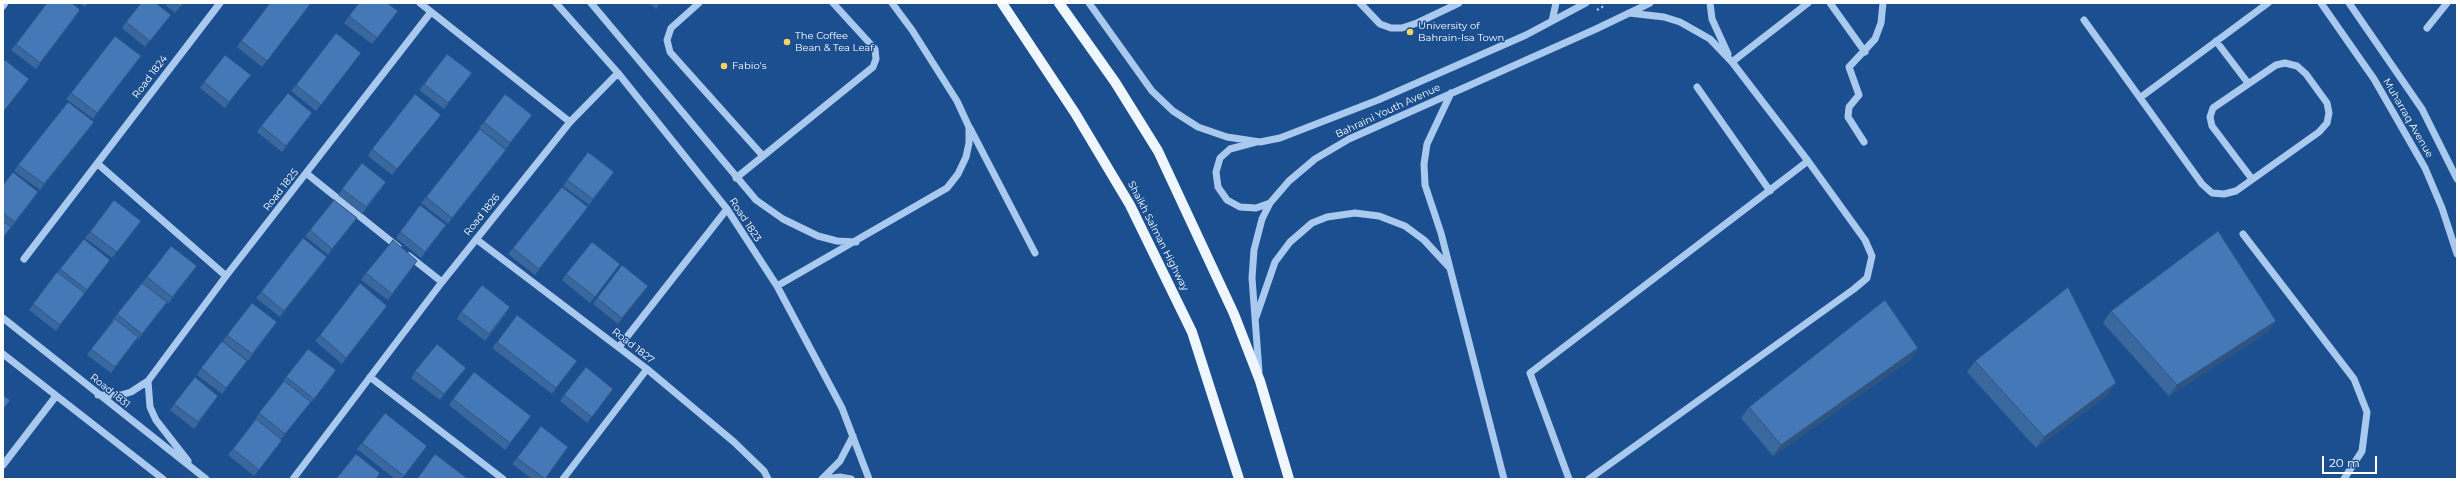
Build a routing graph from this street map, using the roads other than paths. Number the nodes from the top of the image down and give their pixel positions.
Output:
1 (5, 3) edge
2 (220, 3) edge
3 (420, 3) edge
4 (556, 3) edge
5 (591, 3) edge
6 (699, 3) edge
7 (833, 3) edge
8 (892, 3) edge
9 (996, 3) edge
10 (1002, 3) edge
11 (1059, 3) edge
12 (1089, 3) edge
13 (1360, 3) edge
14 (1459, 3) edge
15 (1556, 3) edge
16 (1586, 3) edge
17 (1650, 3) edge
18 (1710, 3) edge
19 (1808, 3) edge
20 (1830, 3) edge
21 (1883, 3) edge
22 (2268, 3) edge
23 (2321, 3) edge
24 (2349, 3) edge
25 (2447, 3) edge
26 (3, 6) edge
27 (431, 12) junction
28 (1629, 14) junction
29 (2084, 20) dead end
30 (1552, 21) junction
31 (2427, 28) dead end
32 (1024, 38) junction
33 (2216, 41) junction
34 (1865, 52) junction
35 (1732, 62) junction
36 (618, 73) junction
37 (2248, 83) junction
38 (1697, 87) dead end
39 (1451, 93) junction
40 (2141, 97) junction
41 (570, 122) junction
42 (969, 126) junction
43 (1260, 142) junction
44 (1864, 142) dead end
45 (763, 156) junction
46 (1808, 161) junction
47 (98, 164) junction
48 (306, 173) junction
49 (736, 178) junction
50 (2252, 179) junction
51 (2457, 179) edge
52 (1770, 191) junction
53 (1270, 203) junction
54 (728, 209) junction
55 (2243, 234) dead end
56 (476, 239) junction
57 (856, 242) junction
58 (1035, 253) dead end
59 (2457, 254) edge
60 (24, 259) dead end
61 (1450, 269) junction
62 (226, 276) junction
63 (442, 282) junction
64 (777, 286) junction
65 (3, 318) edge
66 (1254, 322) junction
67 (619, 347) junction
68 (3, 354) edge
69 (648, 370) junction
70 (370, 377) junction
71 (148, 381) junction
72 (1260, 381) junction
73 (98, 394) junction
74 (56, 396) junction
75 (852, 436) junction
76 (3, 465) edge
77 (196, 471) junction
78 (163, 479) edge
79 (206, 479) edge
80 (293, 479) edge
81 (504, 479) edge
82 (563, 479) edge
83 (768, 479) edge
84 (822, 479) edge
85 (826, 479) edge
86 (850, 479) edge
87 (869, 479) edge
88 (1239, 479) edge
89 (1289, 479) edge
90 (1504, 479) edge
91 (1570, 479) edge
92 (1589, 479) edge
93 (2344, 479) edge

1 - 26 street
2 - 47 street, Road 1824
3 - 27 street
4 - 36 street, Road 1823
5 - 49 street
6 - 45 street
7 - 45 street
8 - 42 street
9 - 32 main road
10 - 32 main road, Shaikh Salman Highway
11 - 72 main road
12 - 43 street, Bahraini Youth Avenue
13 - 14 street
15 - 30 street
16 - 30 street, Bahraini Youth Avenue
17 - 28 street, Bahraini Youth Avenue
18 - 35 street
19 - 35 street
20 - 34 street
21 - 34 street
22 - 33 street
23 - 59 street, Muharraq Avenue
24 - 51 street, Muharraq Avenue
25 - 31 street
27 - 41 street
27 - 48 street, Road 1825
28 - 35 street
28 - 39 street, Bahraini Youth Avenue
29 - 40 street
30 - 43 street, Bahraini Youth Avenue
32 - 88 main road, Shaikh Salman Highway
33 - 37 street
33 - 40 street
34 - 44 street
35 - 46 street
36 - 41 street, Road 1826
36 - 54 street, Road 1823
37 - 50 street
37 - 50 street
38 - 52 street
39 - 53 street, Bahraini Youth Avenue
39 - 61 street
40 - 50 street
41 - 56 street, Road 1826
42 - 57 street
42 - 58 street
43 - 53 street
45 - 49 street
46 - 52 street
46 - 92 street
47 - 60 street, Road 1824
47 - 62 street
48 - 62 street, Road 1825
48 - 63 street
49 - 57 street
52 - 91 street
53 - 66 street, Bahraini Youth Avenue
54 - 64 street, Road 1823
54 - 67 street
55 - 93 street
56 - 63 street, Road 1826
56 - 67 street, Road 1827
57 - 64 street
61 - 66 street
61 - 90 street
62 - 71 street, Road 1825
63 - 70 street, Road 1826
64 - 75 street, Road 1823
65 - 73 street, Road 1831
66 - 72 street, Bahraini Youth Avenue
67 - 69 street, Road 1827
68 - 74 street
69 - 82 street
69 - 83 street, Road 1827
70 - 80 street, Road 1826
70 - 81 street
71 - 73 street, Road 1825
71 - 77 street
72 - 89 main road
73 - 77 street, Road 1831
74 - 76 street
74 - 78 street
75 - 84 street
75 - 87 street, Road 1823
77 - 79 street, Road 1831
85 - 86 street

